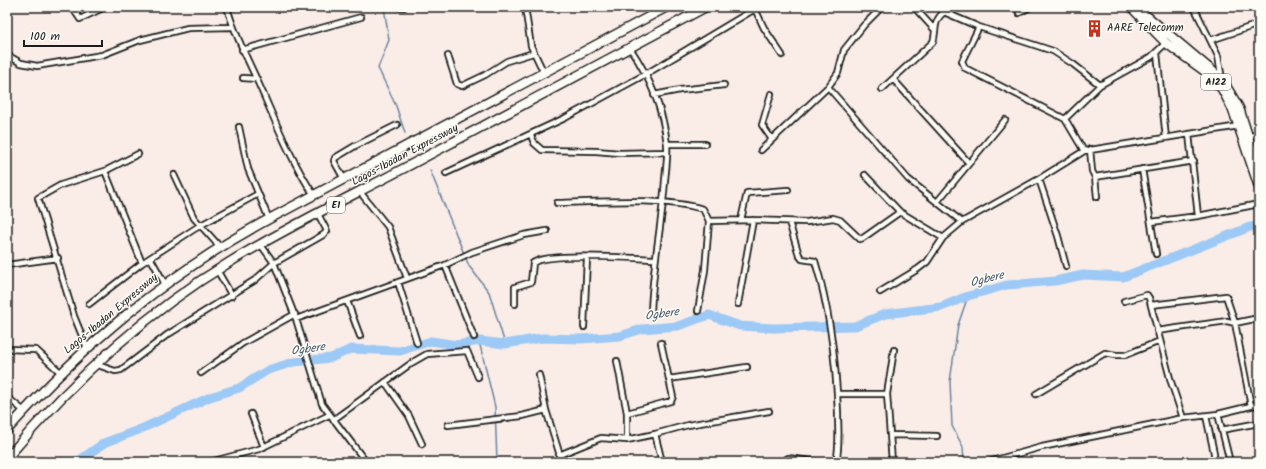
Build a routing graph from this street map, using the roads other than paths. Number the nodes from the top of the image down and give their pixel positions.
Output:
1 (72, 7) edge
2 (105, 7) edge
3 (227, 7) edge
4 (400, 7) edge
5 (404, 7) edge
6 (525, 7) edge
7 (706, 7) edge
8 (882, 7) edge
9 (914, 7) edge
10 (1030, 7) edge
11 (1131, 7) edge
12 (1137, 7) edge
13 (1194, 7) edge
14 (664, 8) edge
15 (1019, 13) dead end
16 (361, 17) dead end
17 (1259, 24) edge
18 (232, 26) junction
19 (979, 27) junction
20 (934, 29) junction
21 (1211, 40) junction
22 (1166, 43) junction
23 (630, 48) junction
24 (242, 50) junction
25 (533, 53) junction
26 (1157, 53) junction
27 (7, 55) edge
28 (782, 55) dead end
29 (448, 56) dead end
30 (544, 73) junction
31 (646, 74) junction
32 (243, 78) dead end
33 (257, 79) junction
34 (893, 79) junction
35 (1220, 81) junction
36 (724, 85) dead end
37 (1100, 85) junction
38 (828, 87) junction
39 (882, 89) dead end
40 (771, 94) dead end
41 (654, 96) junction
42 (1065, 119) junction
43 (1005, 120) dead end
44 (398, 125) dead end
45 (1239, 126) junction
46 (239, 127) dead end
47 (1259, 133) edge
48 (1189, 134) junction
49 (531, 135) junction
50 (1249, 136) junction
51 (771, 138) junction
52 (1166, 138) junction
53 (667, 144) junction
54 (705, 144) dead end
55 (1090, 149) junction
56 (761, 150) dead end
57 (1084, 151) junction
58 (667, 152) junction
59 (138, 154) dead end
60 (1194, 161) junction
61 (968, 162) junction
62 (1142, 169) junction
63 (1259, 170) edge
64 (105, 171) junction
65 (446, 173) dead end
66 (174, 175) dead end
67 (865, 175) dead end
68 (1095, 177) junction
69 (344, 179) junction
70 (1039, 179) junction
71 (1259, 187) edge
72 (788, 190) dead end
73 (360, 192) junction
74 (258, 194) junction
75 (314, 195) junction
76 (1097, 197) dead end
77 (937, 202) junction
78 (557, 203) dead end
79 (664, 203) junction
80 (1259, 204) edge
81 (900, 212) junction
82 (318, 214) junction
83 (1198, 216) junction
84 (269, 219) junction
85 (741, 220) junction
86 (753, 220) junction
87 (710, 222) junction
88 (789, 222) junction
89 (962, 222) junction
90 (1151, 222) junction
91 (199, 226) junction
92 (547, 231) dead end
93 (942, 238) junction
94 (262, 245) junction
95 (220, 247) junction
96 (1156, 254) dead end
97 (58, 258) junction
98 (587, 258) junction
99 (151, 259) junction
100 (655, 259) junction
101 (142, 263) junction
102 (274, 263) junction
103 (445, 265) junction
104 (7, 266) edge
105 (1066, 266) dead end
106 (217, 270) junction
107 (406, 278) junction
108 (398, 282) junction
109 (165, 284) junction
110 (880, 292) dead end
111 (232, 296) junction
112 (347, 301) junction
113 (1124, 301) dead end
114 (89, 304) dead end
115 (515, 304) dead end
116 (738, 304) dead end
117 (1151, 305) junction
118 (698, 311) dead end
119 (652, 314) dead end
120 (296, 316) junction
121 (1259, 318) edge
122 (1234, 322) junction
123 (584, 327) dead end
124 (1157, 331) junction
125 (360, 336) dead end
126 (474, 337) dead end
127 (1160, 341) junction
128 (416, 343) dead end
129 (661, 343) dead end
130 (87, 348) junction
131 (7, 349) edge
132 (894, 350) dead end
133 (617, 362) dead end
134 (95, 364) junction
135 (747, 367) dead end
136 (60, 372) junction
137 (201, 372) dead end
138 (539, 375) dead end
139 (478, 377) dead end
140 (669, 378) junction
141 (385, 382) junction
142 (837, 394) junction
143 (888, 394) junction
144 (1036, 394) dead end
145 (7, 397) edge
146 (1259, 404) edge
147 (1251, 406) junction
148 (24, 410) junction
149 (546, 410) junction
150 (769, 411) dead end
151 (627, 413) junction
152 (251, 414) dead end
153 (1218, 414) junction
154 (329, 415) junction
155 (1206, 416) junction
156 (1184, 418) junction
157 (333, 420) junction
158 (1259, 423) edge
159 (448, 424) dead end
160 (7, 430) edge
161 (1221, 430) junction
162 (655, 434) junction
163 (891, 435) junction
164 (937, 436) dead end
165 (627, 440) junction
166 (422, 444) dead end
167 (264, 447) junction
168 (559, 455) junction
169 (7, 458) edge
170 (210, 462) edge
171 (365, 462) edge
172 (562, 462) edge
173 (662, 462) edge
174 (782, 462) edge
175 (818, 462) edge
176 (836, 462) edge
177 (892, 462) edge
178 (988, 462) edge
179 (1214, 462) edge
180 (1230, 462) edge

1 - 2 street
3 - 18 street
4 - 5 street
6 - 25 street
7 - 23 highway, Lagos-Ibadan Expressway / E1
8 - 38 street
9 - 20 street
10 - 15 street
11 - 22 highway, A122
12 - 35 highway, A122
13 - 21 street
14 - 30 highway, Lagos-Ibadan Expressway / E1
16 - 24 street
17 - 21 street
18 - 24 street
18 - 27 street
19 - 20 street
19 - 37 street
19 - 42 street
20 - 34 street
21 - 35 street
22 - 26 street
22 - 35 highway, A122
23 - 31 street
23 - 73 highway, Lagos-Ibadan Expressway / E1
24 - 33 street
25 - 29 street
25 - 30 street
26 - 37 street
26 - 52 street
28 - 31 street
30 - 69 highway, Lagos-Ibadan Expressway / E1
31 - 41 street
31 - 49 street
32 - 33 street
33 - 75 street
34 - 39 street
34 - 61 street
35 - 45 highway, A122
35 - 50 highway, A122
36 - 41 street
37 - 42 street
38 - 51 street
38 - 77 street
40 - 51 street
41 - 53 street
42 - 57 street
43 - 61 street
44 - 69 street
45 - 48 street
45 - 71 highway, A122
46 - 74 street
47 - 50 street
48 - 52 street
48 - 60 street
49 - 58 street
49 - 65 street
50 - 63 highway, A122
51 - 56 street
52 - 55 street
53 - 54 street
53 - 58 street
55 - 57 street
55 - 68 street
57 - 70 street
58 - 79 street
59 - 64 street
60 - 62 street
60 - 83 street
61 - 77 street
62 - 68 street
62 - 90 street
64 - 97 street
64 - 101 street
66 - 91 street
67 - 81 street
68 - 76 street
69 - 75 highway, Lagos-Ibadan Expressway / E1
70 - 89 street
70 - 105 street
72 - 85 street
73 - 82 highway, Lagos-Ibadan Expressway / E1
73 - 107 street
74 - 84 street
74 - 91 street
75 - 84 highway, Lagos-Ibadan Expressway / E1
77 - 89 street
78 - 79 street
79 - 87 street
79 - 100 street
80 - 83 street
81 - 88 street
81 - 93 street
82 - 94 highway, Lagos-Ibadan Expressway / E1
82 - 102 street
83 - 90 street
84 - 95 highway, Lagos-Ibadan Expressway / E1
85 - 86 street
85 - 87 street
86 - 88 street
86 - 116 street
87 - 118 street
88 - 142 street
89 - 93 street
90 - 96 street
91 - 95 street
91 - 99 street
92 - 103 street
93 - 110 street
94 - 102 street
94 - 106 highway, Lagos-Ibadan Expressway / E1
95 - 109 highway, Lagos-Ibadan Expressway / E1
97 - 104 street
97 - 130 street
98 - 100 street
98 - 115 street
98 - 123 street
99 - 101 street
99 - 109 street
100 - 119 street
101 - 114 street
102 - 111 street
102 - 120 street
103 - 107 street
103 - 126 street
106 - 111 street
106 - 134 highway, Lagos-Ibadan Expressway / E1
107 - 108 street
108 - 112 street
108 - 128 street
109 - 130 highway, Lagos-Ibadan Expressway / E1
111 - 134 street
112 - 120 street
112 - 125 street
113 - 117 street
117 - 122 street
117 - 124 street
120 - 137 street
120 - 154 street
121 - 122 street
122 - 124 street
122 - 147 street
124 - 127 street
127 - 144 street
127 - 156 street
129 - 140 street
130 - 136 highway, Lagos-Ibadan Expressway / E1
131 - 136 street
132 - 143 street
133 - 151 street
134 - 169 highway, Lagos-Ibadan Expressway / E1
135 - 140 street
136 - 148 highway, Lagos-Ibadan Expressway / E1
138 - 149 street
139 - 141 street
140 - 151 street
141 - 157 street
141 - 166 street
142 - 143 street
142 - 176 street
143 - 163 street
145 - 148 street
146 - 147 street
147 - 153 street
148 - 160 highway, Lagos-Ibadan Expressway / E1
149 - 159 street
149 - 168 street
150 - 162 street
151 - 165 street
152 - 167 street
153 - 155 street
153 - 161 street
154 - 157 street
154 - 167 street
155 - 156 street
155 - 179 street
156 - 178 street
157 - 171 street
158 - 161 street
161 - 180 street
162 - 165 street
162 - 173 street
163 - 164 street
163 - 177 street
165 - 168 street
167 - 170 street
168 - 172 street
174 - 175 street

